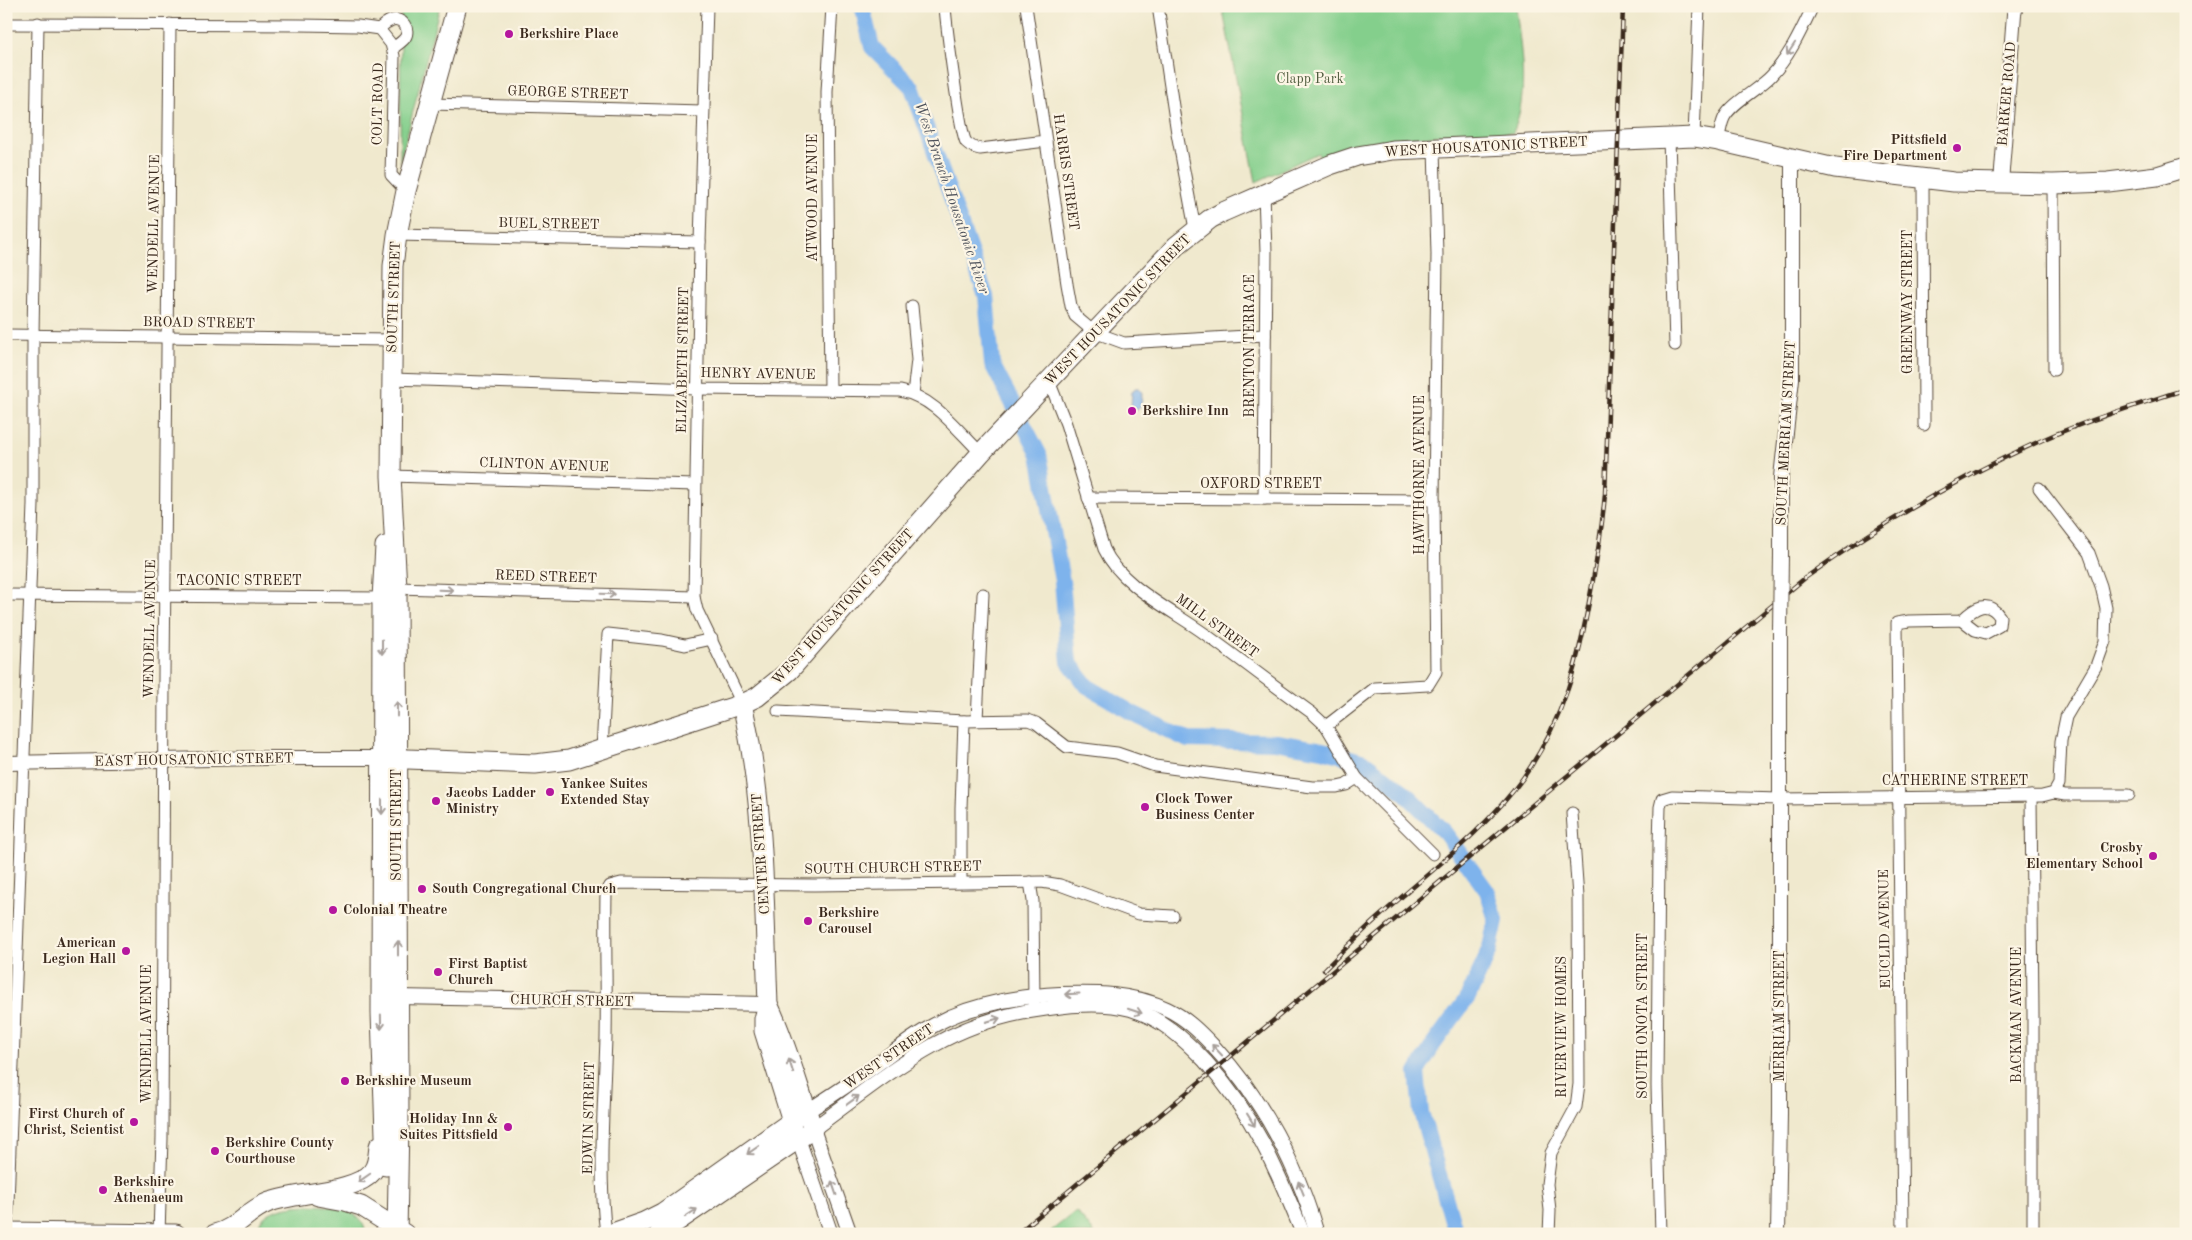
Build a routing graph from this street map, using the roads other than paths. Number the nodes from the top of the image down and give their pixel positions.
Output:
1 (457, 6) edge
2 (707, 6) edge
3 (832, 6) edge
4 (945, 6) edge
5 (1026, 6) edge
6 (1158, 6) edge
7 (1699, 6) edge
8 (1813, 6) edge
9 (2016, 6) edge
10 (38, 23) junction
11 (6, 24) edge
12 (170, 24) junction
13 (379, 30) junction
14 (393, 48) junction
15 (431, 104) junction
16 (703, 111) junction
17 (1694, 137) junction
18 (1669, 138) junction
19 (1046, 141) junction
20 (1718, 141) junction
21 (1434, 148) junction
22 (1792, 157) junction
23 (2186, 166) edge
24 (1923, 179) junction
25 (2001, 183) junction
26 (2053, 184) junction
27 (406, 191) junction
28 (1264, 193) junction
29 (1196, 229) junction
30 (397, 235) junction
31 (700, 242) junction
32 (912, 306) dead end
33 (1094, 332) junction
34 (6, 335) edge
35 (33, 335) junction
36 (1265, 335) junction
37 (168, 337) junction
38 (392, 340) junction
39 (1675, 345) dead end
40 (2054, 370) dead end
41 (392, 379) junction
42 (1045, 386) junction
43 (697, 389) junction
44 (830, 390) junction
45 (913, 394) junction
46 (1924, 425) dead end
47 (981, 453) junction
48 (391, 476) junction
49 (695, 485) junction
50 (2039, 488) dead end
51 (1088, 498) junction
52 (1264, 499) junction
53 (1434, 500) junction
54 (389, 593) junction
55 (983, 594) dead end
56 (6, 595) edge
57 (31, 595) junction
58 (164, 596) junction
59 (694, 596) junction
60 (1962, 620) dead end
61 (712, 639) junction
62 (742, 704) junction
63 (778, 711) dead end
64 (977, 720) junction
65 (964, 721) junction
66 (1326, 726) junction
67 (602, 750) junction
68 (390, 758) junction
69 (163, 760) junction
70 (6, 763) edge
71 (25, 763) junction
72 (1357, 778) junction
73 (2054, 793) junction
74 (2129, 795) dead end
75 (1899, 796) junction
76 (2031, 796) junction
77 (1662, 799) joint
78 (1780, 799) junction
79 (1572, 813) dead end
80 (1433, 854) dead end
81 (961, 882) junction
82 (1030, 882) junction
83 (762, 883) junction
84 (608, 887) joint
85 (1173, 916) dead end
86 (381, 984) junction
87 (398, 997) junction
88 (607, 1002) junction
89 (1034, 1003) junction
90 (768, 1004) junction
91 (383, 1100) junction
92 (803, 1125) junction
93 (289, 1197) junction
94 (1292, 1206) junction
95 (391, 1231) edge
96 (6, 1232) edge
97 (830, 1232) edge
98 (159, 1234) edge
99 (176, 1234) edge
100 (215, 1234) edge
101 (608, 1234) edge
102 (659, 1234) edge
103 (850, 1234) edge
104 (1296, 1234) edge
105 (1303, 1234) edge
106 (1317, 1234) edge
107 (1549, 1234) edge
108 (1661, 1234) edge
109 (1778, 1234) edge
110 (1903, 1234) edge
111 (2033, 1234) edge

1 - 15 highway, SOUTH STREET
2 - 16 street, ELIZABETH STREET
3 - 44 street, ATWOOD AVENUE
4 - 19 street
5 - 19 street, HARRIS STREET
6 - 29 street
7 - 17 street
8 -> 20 street
9 - 25 street, BARKER ROAD
10 - 11 street
10 - 12 street
10 - 35 street
12 - 13 street
12 - 37 street, WENDELL AVENUE
13 - 14 street, COLT ROAD
13 - 14 street
14 - 27 street, COLT ROAD
15 - 16 street, GEORGE STREET
15 - 27 highway, SOUTH STREET
16 - 31 street, ELIZABETH STREET
17 - 18 highway, WEST HOUSATONIC STREET
17 - 20 highway, WEST HOUSATONIC STREET
18 - 21 highway, WEST HOUSATONIC STREET
18 - 39 street
19 - 33 street, HARRIS STREET
20 - 22 highway, WEST HOUSATONIC STREET
21 - 28 highway, WEST HOUSATONIC STREET
21 - 53 street, HAWTHORNE AVENUE
22 - 24 highway, WEST HOUSATONIC STREET
22 - 78 street, SOUTH MERRIAM STREET, bridge
23 - 26 highway, WEST HOUSATONIC STREET
24 - 25 highway, WEST HOUSATONIC STREET
24 - 46 street, GREENWAY STREET
25 - 26 highway, WEST HOUSATONIC STREET
26 - 40 street
27 - 30 highway, SOUTH STREET
28 - 29 highway, WEST HOUSATONIC STREET
28 - 36 street, BRENTON TERRACE
29 - 33 highway, WEST HOUSATONIC STREET
30 - 31 street, BUEL STREET
30 - 38 highway, SOUTH STREET
31 - 43 street, ELIZABETH STREET
32 - 45 street
33 - 36 street
33 - 42 highway, WEST HOUSATONIC STREET
34 - 35 street, BROAD STREET
35 - 37 street, BROAD STREET
35 - 57 street
36 - 52 street, BRENTON TERRACE
37 - 38 street, BROAD STREET
37 - 58 street, WENDELL AVENUE
38 - 41 highway, SOUTH STREET
41 - 43 street, HENRY AVENUE
41 - 48 highway, SOUTH STREET
42 - 47 highway, WEST HOUSATONIC STREET
42 - 51 street, MILL STREET
43 - 44 street, HENRY AVENUE
43 - 49 street, ELIZABETH STREET
44 - 45 street, HENRY AVENUE
45 - 47 street, HENRY AVENUE
47 - 62 highway, WEST HOUSATONIC STREET
48 - 49 street, CLINTON AVENUE
48 - 54 highway, SOUTH STREET
49 - 59 street, ELIZABETH STREET
50 - 73 street
51 - 52 street, OXFORD STREET
51 - 66 street, MILL STREET
52 - 53 street, OXFORD STREET
53 - 66 street, HAWTHORNE AVENUE
54 - 58 street, TACONIC STREET
54 -> 59 street, REED STREET
54 - 68 highway, SOUTH STREET
55 - 64 street
56 - 57 street, TACONIC STREET
57 - 58 street, TACONIC STREET
57 - 71 street
58 - 69 street, WENDELL AVENUE
59 - 61 street, ELIZABETH STREET
60 - 75 street, EUCLID AVENUE
61 - 62 street, ELIZABETH STREET
61 - 67 street
62 - 67 highway, WEST HOUSATONIC STREET
62 - 83 highway, CENTER STREET
63 - 65 street
64 - 65 street
64 - 72 street
65 - 81 street
66 - 72 street, MILL STREET
67 - 68 highway, WEST HOUSATONIC STREET
68 - 69 street, EAST HOUSATONIC STREET
68 -> 86 highway, SOUTH STREET
87 -> 68 highway, SOUTH STREET
69 - 71 street, EAST HOUSATONIC STREET
69 - 98 street, WENDELL AVENUE
70 - 71 street, EAST HOUSATONIC STREET
71 - 96 street
72 - 80 street, MILL STREET
73 - 74 street, CATHERINE STREET
73 - 76 street, CATHERINE STREET
75 - 76 street, CATHERINE STREET
75 - 78 street, CATHERINE STREET
75 - 110 street, EUCLID AVENUE
76 - 111 street, BACKMAN AVENUE
77 - 78 street, CATHERINE STREET
77 - 108 street, SOUTH ONOTA STREET
78 - 109 street, MERRIAM STREET
79 - 107 street, RIVERVIEW HOMES
81 - 82 street, SOUTH CHURCH STREET
81 - 83 street, SOUTH CHURCH STREET
82 - 85 street, SOUTH CHURCH STREET
82 - 89 street
83 - 84 street, SOUTH CHURCH STREET
83 - 90 highway, CENTER STREET
84 - 88 street, EDWIN STREET
86 - 87 street
86 -> 91 highway, SOUTH STREET
87 - 88 street, CHURCH STREET
87 - 95 highway, SOUTH STREET
88 - 90 street, CHURCH STREET
88 - 101 street, EDWIN STREET
89 - 92 street, WEST STREET
89 -> 94 street, WEST STREET
106 -> 89 street, WEST STREET
90 - 92 highway, CENTER STREET
91 -> 93 highway
91 - 95 highway
92 - 97 street, CENTER STREET
92 -> 101 highway, WEST STREET
102 -> 92 highway, WEST STREET
103 -> 92 street, CENTER STREET
93 - 95 highway
93 - 100 highway
94 - 104 street, WEST STREET
94 - 105 street, WEST STREET
96 - 98 highway
98 - 99 highway

